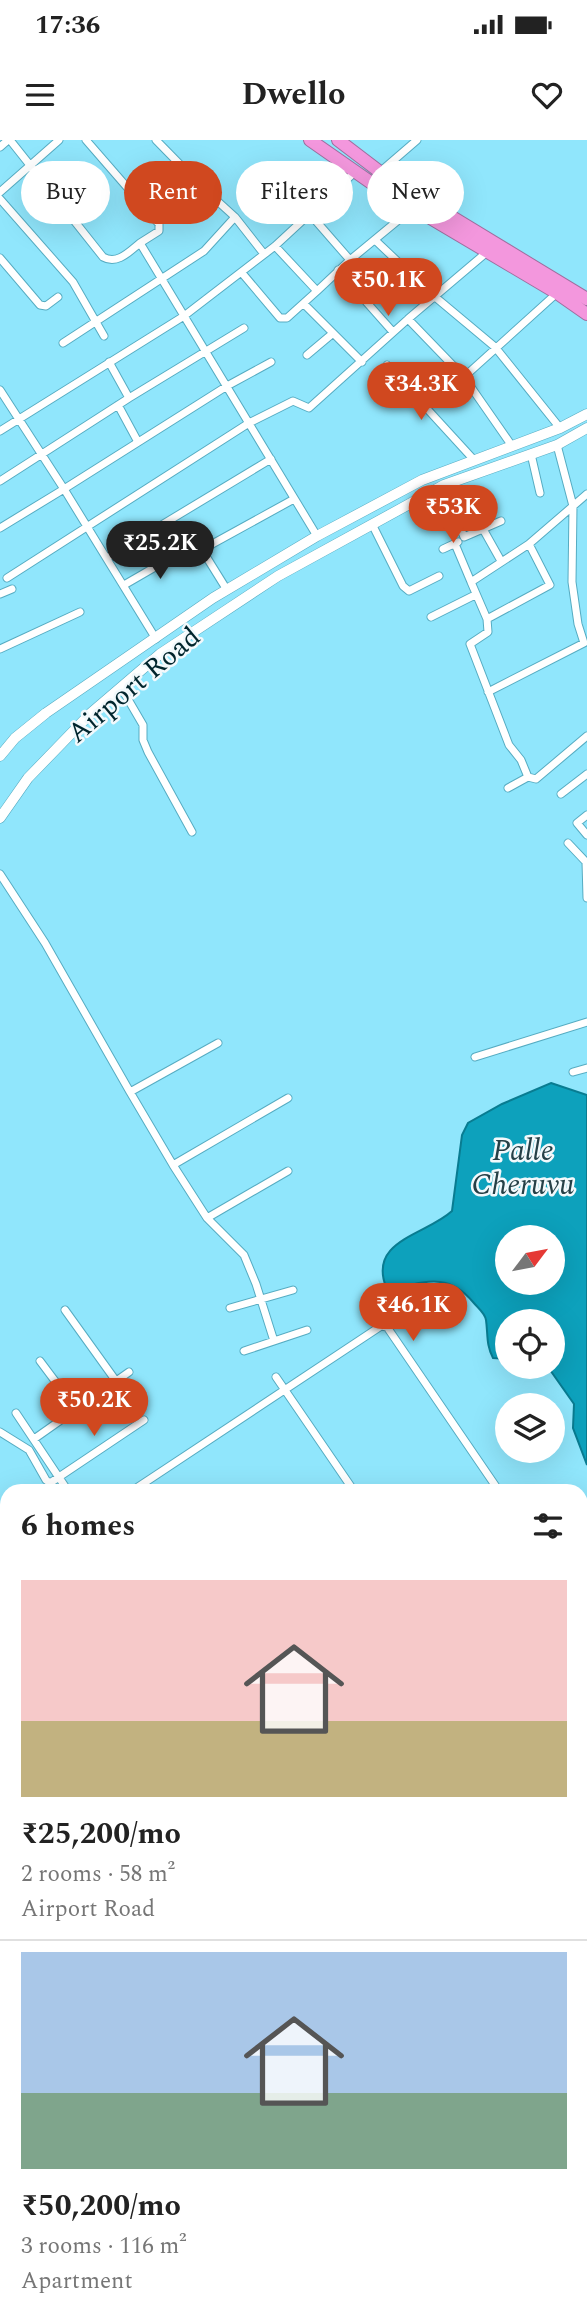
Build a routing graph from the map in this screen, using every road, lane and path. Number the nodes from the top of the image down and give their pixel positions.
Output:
1 (9, 140) edge
2 (60, 140) edge
3 (86, 140) edge
4 (156, 140) edge
5 (310, 140) edge
6 (338, 140) edge
7 (417, 140) edge
8 (0, 147) edge
9 (28, 161) edge
10 (36, 161) edge
11 (177, 161) edge
12 (393, 161) edge
13 (367, 162) edge
14 (355, 173) joint
15 (21, 174) edge
16 (367, 180) edge
17 (0, 192) edge
18 (0, 199) edge
19 (222, 205) edge
20 (235, 217) junction
21 (464, 223) edge
22 (78, 224) edge
23 (298, 224) edge
24 (319, 224) edge
25 (394, 224) edge
26 (440, 224) edge
27 (375, 240) junction
28 (140, 243) junction
29 (275, 246) junction
30 (487, 252) junction
31 (264, 254) junction
32 (0, 258) edge
33 (350, 260) junction
34 (338, 271) junction
35 (242, 273) junction
36 (162, 279) junction
37 (317, 291) junction
38 (557, 293) junction
39 (434, 296) junction
40 (58, 297) dead end
41 (586, 297) edge
42 (304, 304) junction
43 (587, 314) edge
44 (184, 316) junction
45 (408, 318) junction
46 (97, 320) junction
47 (244, 328) dead end
48 (393, 331) junction
49 (332, 334) junction
50 (104, 336) dead end
51 (63, 343) dead end
52 (495, 347) junction
53 (205, 352) junction
54 (307, 355) dead end
55 (109, 362) junction
56 (271, 362) dead end
57 (362, 362) junction
58 (387, 365) dead end
59 (464, 376) junction
60 (227, 386) junction
61 (0, 390) edge
62 (129, 398) junction
63 (118, 405) junction
64 (587, 414) edge
65 (19, 420) junction
66 (249, 423) junction
67 (560, 428) junction
68 (587, 428) edge
69 (0, 431) edge
70 (138, 442) junction
71 (557, 445) junction
72 (512, 446) junction
73 (40, 454) junction
74 (531, 454) junction
75 (271, 459) junction
76 (474, 460) junction
77 (0, 481) edge
78 (444, 485) junction
79 (64, 489) junction
80 (540, 493) dead end
81 (587, 494) edge
82 (294, 499) junction
83 (573, 506) junction
84 (501, 521) dead end
85 (372, 524) junction
86 (86, 526) junction
87 (0, 528) edge
88 (482, 529) junction
89 (317, 536) junction
90 (464, 537) junction
91 (455, 544) junction
92 (528, 544) junction
93 (443, 549) dead end
94 (324, 550) junction
95 (181, 552) dead end
96 (107, 558) junction
97 (501, 561) junction
98 (439, 576) dead end
99 (7, 578) dead end
100 (471, 582) junction
101 (124, 585) junction
102 (12, 589) dead end
103 (228, 590) junction
104 (0, 594) edge
105 (475, 595) junction
106 (80, 612) dead end
107 (431, 617) dead end
108 (486, 619) junction
109 (587, 621) edge
110 (578, 625) junction
111 (156, 639) junction
112 (0, 649) edge
113 (122, 689) junction
114 (488, 692) junction
115 (587, 736) edge
116 (0, 756) edge
117 (587, 774) edge
118 (528, 777) junction
119 (508, 788) dead end
120 (561, 794) dead end
121 (587, 815) edge
122 (0, 818) edge
123 (192, 832) dead end
124 (587, 835) edge
125 (568, 843) dead end
126 (586, 861) edge
127 (0, 874) edge
128 (587, 898) edge
129 (587, 1022) edge
130 (218, 1043) dead end
131 (475, 1057) dead end
132 (587, 1068) edge
133 (573, 1072) dead end
134 (130, 1091) junction
135 (288, 1098) dead end
136 (173, 1165) junction
137 (288, 1171) dead end
138 (207, 1217) junction
139 (293, 1290) dead end
140 (261, 1300) junction
141 (230, 1308) dead end
142 (65, 1310) dead end
143 (307, 1330) dead end
144 (274, 1341) junction
145 (244, 1351) dead end
146 (40, 1361) dead end
147 (128, 1372) dead end
148 (276, 1377) dead end
149 (116, 1381) junction
150 (284, 1388) junction
151 (76, 1409) junction
152 (16, 1413) dead end
153 (144, 1420) dead end
154 (0, 1432) edge
155 (34, 1439) junction
156 (60, 1478) junction
157 (64, 1484) edge
158 (142, 1484) edge
159 (349, 1484) edge
160 (494, 1484) edge

1 - 8 street
1 - 9 street
2 - 10 street
3 - 28 street
4 - 11 street
5 - 14 highway
6 - 13 highway
7 - 12 street
14 - 16 highway
15 - 17 street
18 - 46 street
19 - 20 street
20 - 31 street
20 - 36 street
21 - 41 highway
22 - 28 street
23 - 29 street
24 - 33 street
25 - 27 street
26 - 30 highway
27 - 33 street
27 - 39 street
28 - 36 street
29 - 31 street
29 - 37 street
30 - 38 highway
30 - 39 street
31 - 35 street
32 - 40 street
33 - 34 street
34 - 37 street
34 - 48 street
35 - 42 street
35 - 44 street
36 - 44 street
36 - 46 street
37 - 42 street
38 - 43 highway
38 - 52 street
39 - 45 street
39 - 52 street
42 - 49 street
44 - 53 street
44 - 55 street
45 - 48 street
45 - 59 street
46 - 50 street
46 - 51 street
47 - 53 street
48 - 57 street
49 - 54 street
49 - 57 street
52 - 59 street
52 - 67 street
53 - 60 street
53 - 62 street
55 - 62 street
55 - 65 street
56 - 60 street
57 - 66 street
58 - 76 street
59 - 72 street
60 - 66 street
60 - 70 street
61 - 65 street
62 - 63 street
63 - 70 street
63 - 73 street
64 - 67 main road, Airport Road
65 - 69 street
65 - 73 street
66 - 75 street
66 - 86 street
67 - 72 main road, Airport Road
68 - 71 main road, Airport Road
70 - 79 street
71 - 74 main road, Airport Road
71 - 83 street
72 - 76 main road, Airport Road
73 - 77 street
73 - 79 street
74 - 78 main road, Airport Road
74 - 80 street
75 - 82 street
75 - 96 street
76 - 89 main road, Airport Road
78 - 85 main road, Airport Road
78 - 90 street
79 - 86 street
79 - 87 street
81 - 83 street
82 - 89 street
82 - 103 street
83 - 92 street
83 - 110 street
84 - 88 street
85 - 94 main road, Airport Road
85 - 98 street
86 - 96 street
86 - 99 street
88 - 90 street
88 - 97 street
89 - 94 main road
89 - 103 main road, Airport Road
90 - 91 street
91 - 93 street
91 - 100 street
92 - 97 street
92 - 108 street
94 - 113 main road, Airport Road
95 - 101 street
96 - 101 street
97 - 100 street
100 - 105 street
101 - 111 street
102 - 104 street
103 - 111 main road, Airport Road
105 - 107 street
105 - 108 street
106 - 112 street
108 - 114 street
109 - 110 street
110 - 114 street
111 - 116 main road, Airport Road
113 - 122 main road, Airport Road
113 - 123 street
114 - 118 street
115 - 118 street
117 - 120 street
118 - 119 street
121 - 124 street
125 - 126 street
126 - 128 street
127 - 134 street
129 - 131 street
130 - 134 street
132 - 133 street
134 - 136 street
135 - 136 street
136 - 138 street
137 - 138 street
138 - 140 street
139 - 140 street
140 - 141 street
140 - 144 street
142 - 149 street
143 - 144 street
144 - 145 street
146 - 151 street
147 - 149 street
148 - 150 street
149 - 151 street
150 - 158 street
150 - 159 street
150 - 160 street
151 - 155 street
152 - 155 street
153 - 156 street
154 - 156 street
155 - 156 street
156 - 157 street

